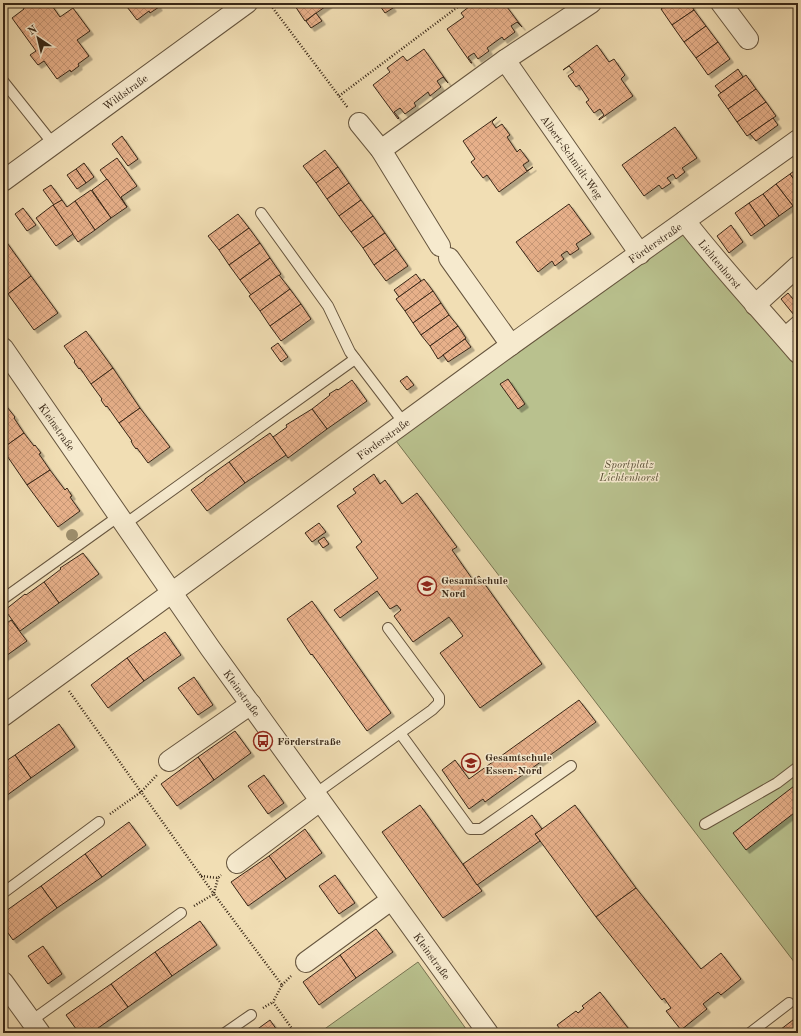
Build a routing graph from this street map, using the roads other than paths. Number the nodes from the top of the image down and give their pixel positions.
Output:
1 (247, 3) edge
2 (591, 3) edge
3 (721, 3) edge
4 (748, 39) dead end
5 (504, 60) junction
6 (3, 81) edge
7 (359, 123) road end
8 (798, 140) edge
9 (54, 145) junction
10 (381, 150) junction
11 (3, 181) edge
12 (262, 213) dead end
13 (685, 221) junction
14 (640, 254) junction
15 (798, 266) edge
16 (755, 305) junction
17 (798, 320) edge
18 (782, 334) junction
19 (511, 345) junction
20 (3, 348) edge
21 (798, 353) edge
22 (355, 359) junction
23 (404, 423) junction
24 (122, 520) junction
25 (173, 593) junction
26 (3, 599) edge
27 (388, 628) dead end
28 (251, 704) junction
29 (3, 716) edge
30 (400, 733) junction
31 (169, 761) road end
32 (571, 766) dead end
33 (798, 767) edge
34 (317, 798) junction
35 (99, 822) road end
36 (705, 824) dead end
37 (237, 863) dead end
38 (3, 893) edge
39 (391, 900) junction
40 (181, 913) road end
41 (306, 962) dead end
42 (3, 982) edge
43 (789, 1003) dead end
44 (251, 1015) road end
45 (35, 1027) edge
46 (225, 1033) edge
47 (488, 1033) edge
48 (750, 1033) edge

1 - 9 street, Wildstraße
2 - 5 street
3 - 4 street
5 - 10 street
5 - 14 street, Albert-Schmidt-Weg
6 - 9 lane
7 - 10 street
8 - 13 street, Förderstraße
9 - 11 street, Wildstraße
10 - 19 street
12 - 22 lane
13 - 14 street, Förderstraße
13 - 16 street, Lichtenhorst
14 - 19 street, Förderstraße
15 - 16 street
16 - 18 street, Lichtenhorst
17 - 18 lane
18 - 21 street, Lichtenhorst
19 - 23 street, Förderstraße
20 - 24 street, Kleinstraße
22 - 23 lane
22 - 24 lane
23 - 25 street, Förderstraße
24 - 25 street, Kleinstraße
24 - 26 lane
25 - 28 street, Kleinstraße
25 - 29 street, Förderstraße
27 - 30 lane
28 - 31 street
28 - 34 street, Kleinstraße
30 - 32 lane
30 - 34 lane
33 - 36 lane
34 - 37 street
34 - 39 street, Kleinstraße
35 - 38 lane
39 - 41 street
39 - 47 street, Kleinstraße
40 - 45 lane
42 - 45 street
43 - 48 lane
44 - 46 lane

